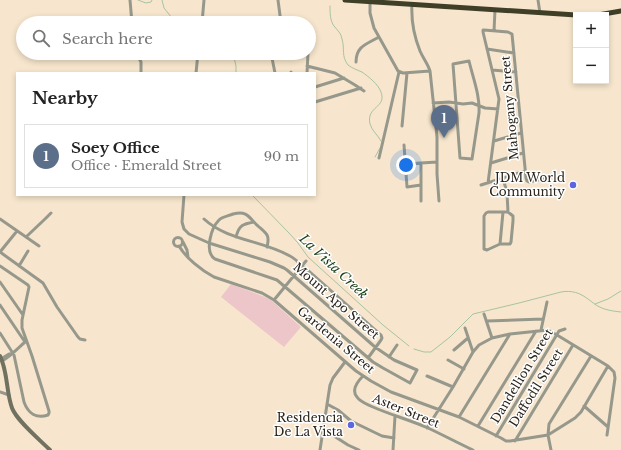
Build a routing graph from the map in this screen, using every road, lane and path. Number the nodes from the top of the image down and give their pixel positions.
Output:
1 (130, 0) edge
2 (204, 0) edge
3 (278, 0) edge
4 (345, 0) edge
5 (538, 0) edge
6 (370, 1) edge
7 (412, 4) junction
8 (495, 10) junction
9 (621, 11) edge
10 (540, 13) junction
11 (609, 13) edge
12 (573, 15) edge
13 (131, 16) edge
14 (203, 16) edge
15 (279, 16) edge
16 (494, 31) junction
17 (379, 37) junction
18 (487, 49) junction
19 (514, 53) junction
20 (140, 60) edge
21 (197, 60) edge
22 (272, 60) edge
23 (307, 60) edge
24 (356, 62) dead end
25 (307, 66) junction
26 (492, 70) junction
27 (430, 71) junction
28 (141, 72) edge
29 (196, 72) edge
30 (275, 72) edge
31 (307, 72) edge
32 (399, 72) junction
33 (516, 72) junction
34 (407, 73) junction
35 (344, 78) junction
36 (316, 87) edge
37 (360, 88) junction
38 (364, 91) dead end
39 (316, 102) edge
40 (433, 103) junction
41 (456, 103) junction
42 (479, 106) junction
43 (498, 109) junction
44 (402, 126) dead end
45 (521, 133) junction
46 (494, 141) junction
47 (404, 145) dead end
48 (523, 153) junction
49 (379, 158) dead end
50 (437, 162) junction
51 (421, 163) junction
52 (491, 163) junction
53 (405, 164) junction
54 (525, 170) junction
55 (551, 177) dead end
56 (503, 178) junction
57 (488, 183) junction
58 (421, 185) junction
59 (481, 186) dead end
60 (184, 196) edge
61 (422, 201) dead end
62 (439, 201) dead end
63 (503, 212) junction
64 (508, 212) junction
65 (51, 213) dead end
66 (0, 219) edge
67 (204, 219) dead end
68 (254, 222) junction
69 (214, 227) junction
70 (17, 231) junction
71 (26, 237) junction
72 (236, 237) junction
73 (183, 242) junction
74 (209, 243) junction
75 (500, 244) junction
76 (39, 246) dead end
77 (179, 246) junction
78 (268, 247) junction
79 (28, 251) dead end
80 (0, 252) edge
81 (188, 256) junction
82 (306, 261) dead end
83 (302, 265) junction
84 (0, 266) edge
85 (19, 266) junction
86 (294, 276) junction
87 (0, 282) edge
88 (285, 286) junction
89 (274, 300) junction
90 (547, 302) dead end
91 (0, 305) edge
92 (484, 314) dead end
93 (23, 315) junction
94 (543, 319) junction
95 (487, 321) junction
96 (22, 328) junction
97 (465, 328) dead end
98 (565, 329) dead end
99 (17, 330) junction
100 (541, 330) junction
101 (536, 331) junction
102 (0, 333) edge
103 (510, 334) junction
104 (557, 335) junction
105 (468, 338) junction
106 (492, 338) junction
107 (85, 340) dead end
108 (26, 341) junction
109 (397, 345) dead end
110 (573, 345) junction
111 (375, 348) junction
112 (454, 350) dead end
113 (473, 352) junction
114 (12, 353) junction
115 (591, 356) junction
116 (389, 357) junction
117 (368, 358) junction
118 (1, 359) edge
119 (448, 360) dead end
120 (345, 362) junction
121 (608, 366) junction
122 (2, 368) edge
123 (464, 369) junction
124 (363, 376) junction
125 (428, 376) dead end
126 (453, 387) junction
127 (0, 392) edge
128 (9, 395) junction
129 (327, 404) junction
130 (584, 406) junction
131 (439, 409) junction
132 (395, 416) junction
133 (459, 417) junction
134 (478, 426) junction
135 (608, 426) junction
136 (427, 428) junction
137 (323, 429) junction
138 (548, 435) junction
139 (607, 435) dead end
140 (496, 436) junction
141 (394, 438) junction
142 (515, 440) junction
143 (348, 445) junction
144 (50, 450) edge
145 (320, 450) edge
146 (346, 450) edge
147 (359, 450) edge
148 (393, 450) edge
149 (473, 450) edge
150 (551, 450) edge

1 - 13 street
2 - 14 street
3 - 15 street
4 - 6 highway
5 - 10 street
6 - 7 highway
6 - 17 street
7 - 8 highway
7 - 27 street
8 - 10 highway
8 - 16 street
9 - 11 highway
10 - 12 highway
16 - 18 street
16 - 19 street, Mahogany Street
17 - 24 street
17 - 32 street
18 - 19 street
18 - 26 street
19 - 33 street, Mahogany Street
20 - 28 street
21 - 29 street
22 - 30 street
23 - 25 street
25 - 31 street
25 - 35 street
26 - 33 street
26 - 43 street
27 - 34 street
27 - 40 street
32 - 34 street
32 - 49 street
33 - 45 street, Mahogany Street
34 - 44 street
35 - 36 street
35 - 37 street
37 - 38 street
37 - 39 street
40 - 41 street
40 - 50 street
41 - 42 street
41 - 42 street
41 - 42 street
42 - 43 street
43 - 46 street
45 - 46 street
45 - 48 street, Mahogany Street
46 - 52 street
47 - 53 street
48 - 52 street
48 - 54 street, Mahogany Street
50 - 51 street
50 - 62 street
51 - 53 street
51 - 58 street
52 - 57 street
53 - 58 street
54 - 55 street, Mahogany Street
54 - 56 street
56 - 57 street
56 - 64 street
57 - 59 street
58 - 61 street
60 - 74 street, Mount Apo Street
63 - 64 street
63 - 75 street
63 - 75 street
64 - 75 street
65 - 71 street
66 - 70 street
67 - 69 street
68 - 69 street
68 - 72 street
68 - 78 street
69 - 72 street
69 - 74 street
70 - 71 street
70 - 80 street
71 - 76 street
72 - 78 street
73 - 77 street
73 - 77 street
73 - 81 street, Gardenia Street
74 - 86 street, Mount Apo Street
74 - 88 street
77 - 81 street, Gardenia Street
78 - 83 street
79 - 85 street
80 - 85 street
81 - 89 street, Gardenia Street
82 - 83 street
83 - 86 street
83 - 111 street
84 - 93 street
85 - 107 street
86 - 88 street
86 - 111 street, Mount Apo Street
87 - 93 street
88 - 89 street
88 - 117 street
89 - 120 street, Gardenia Street
90 - 94 street
91 - 99 street
92 - 95 street
93 - 96 street
94 - 95 street
94 - 100 street
95 - 106 street
96 - 99 street
96 - 108 street
97 - 105 street
98 - 104 street, Dandellion Street
99 - 108 street
100 - 101 street
100 - 104 street
101 - 103 street
101 - 134 street
102 - 114 street
103 - 106 street
103 - 133 street
104 - 110 street
104 - 140 street, Dandellion Street
105 - 112 street
105 - 113 street
106 - 113 street
108 - 114 street
108 - 114 street
109 - 116 street
110 - 115 street
110 - 142 street, Daffodil Street
111 - 116 street, Mount Apo Street
111 - 117 street
113 - 123 street
114 - 118 street
115 - 121 street
115 - 138 street
116 - 117 street, Mount Apo Street
118 - 122 street
119 - 123 street
120 - 124 street, Gardenia Street
120 - 129 street
121 - 130 street
121 - 135 street
122 - 128 street
123 - 126 street
124 - 131 street, Gardenia Street
124 - 132 street, Aster Street
125 - 126 street
126 - 131 street
127 - 128 street
128 - 144 street
129 - 137 street
129 - 141 street
130 - 135 street
130 - 138 street
131 - 133 street, Gardenia Street
131 - 136 street
132 - 136 street, Aster Street
132 - 141 street
133 - 134 street, Gardenia Street
134 - 140 street, Gardenia Street
135 - 139 street
136 - 149 street, Aster Street
137 - 143 street
137 - 145 street
138 - 142 street, Gardenia Street
138 - 150 street
140 - 142 street, Gardenia Street
141 - 148 street
143 - 146 street
143 - 147 street

